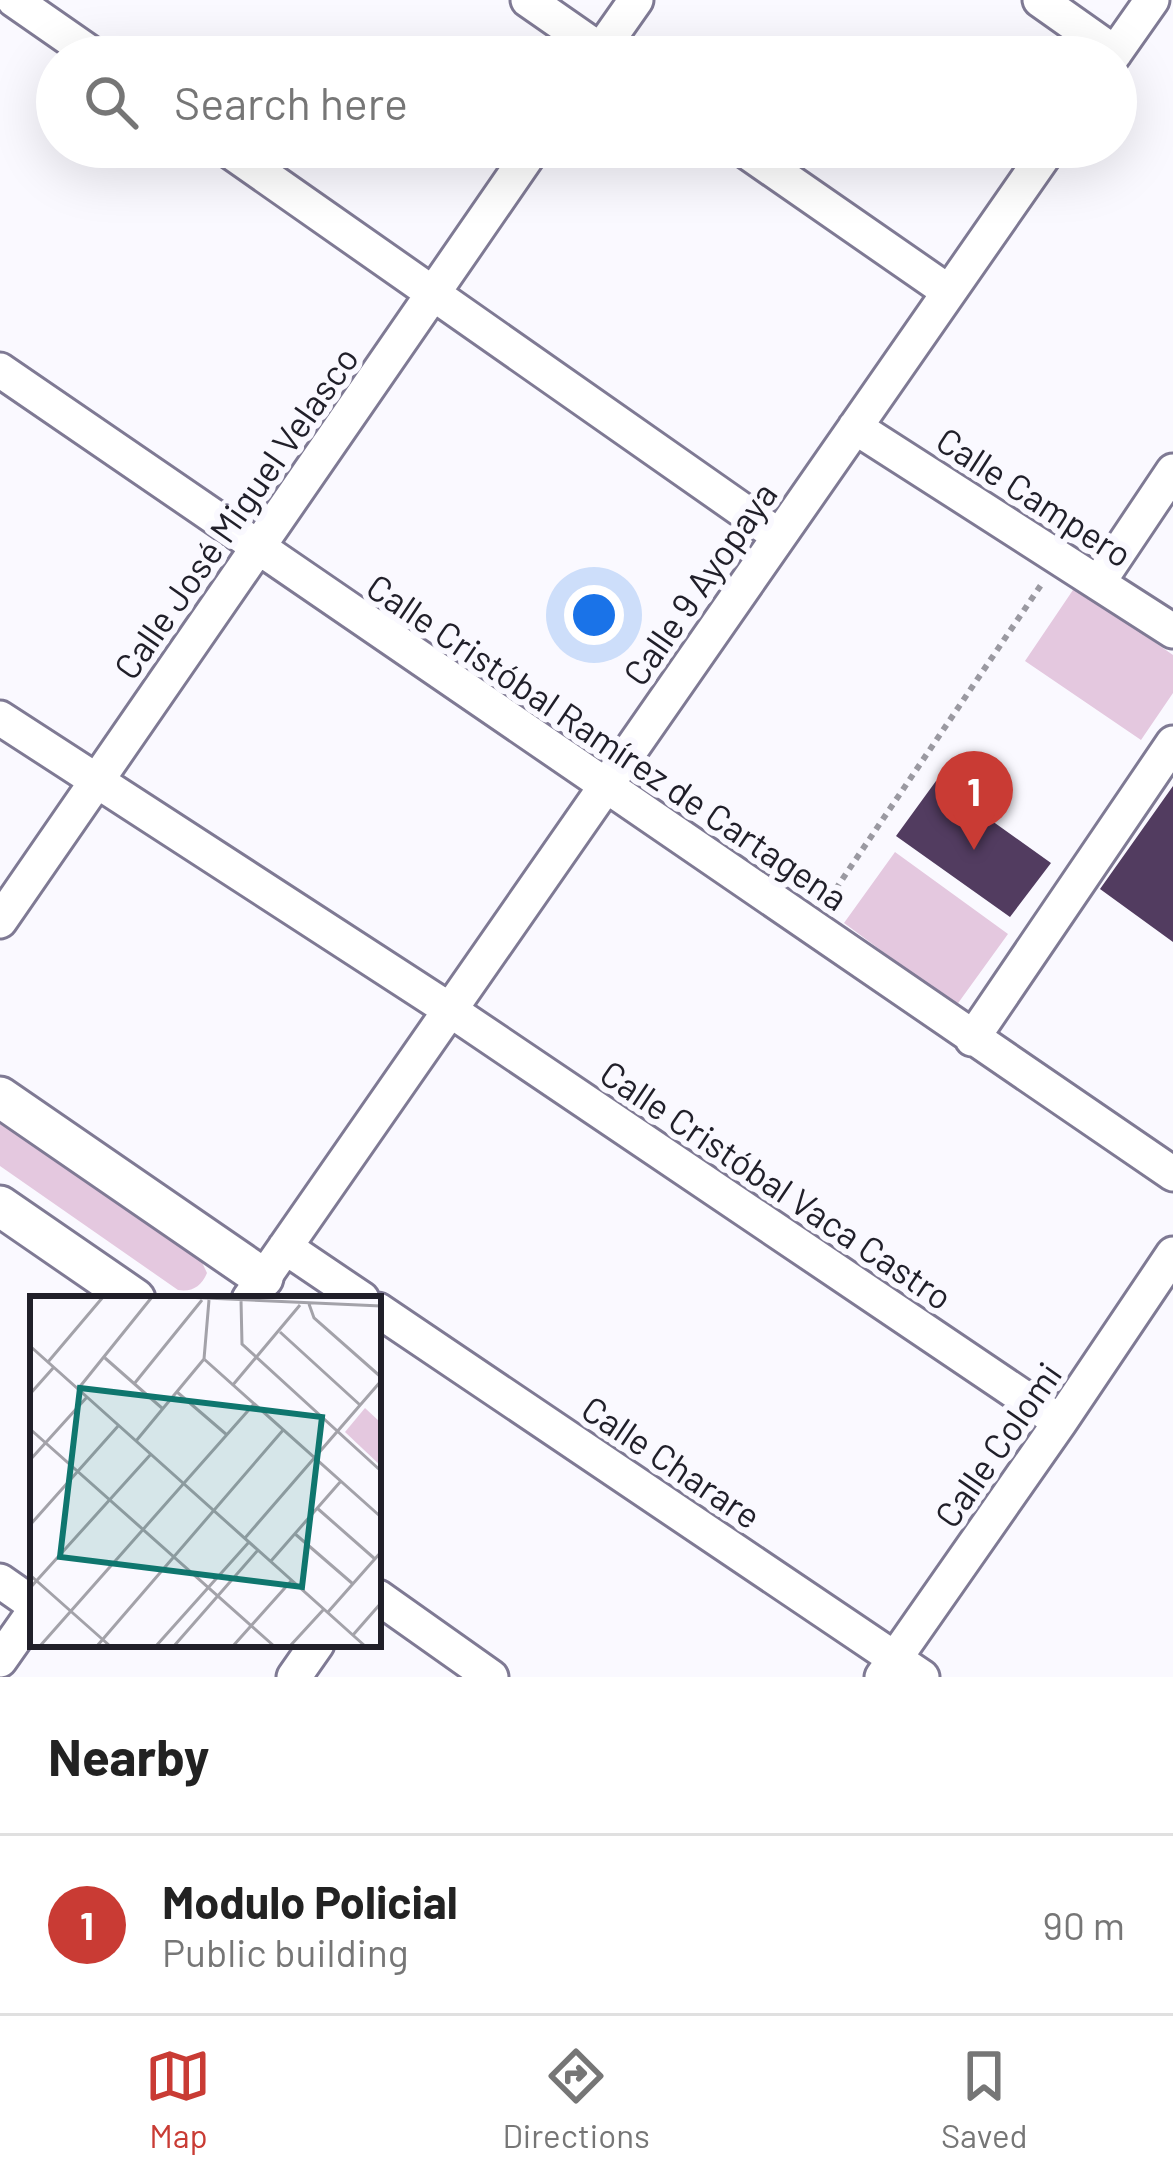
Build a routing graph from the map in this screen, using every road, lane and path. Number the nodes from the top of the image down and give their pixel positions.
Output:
1 (14, 0) edge
2 (528, 0) edge
3 (636, 0) edge
4 (1040, 0) edge
5 (1152, 0) edge
6 (65, 36) edge
7 (576, 36) edge
8 (614, 36) edge
9 (1088, 36) edge
10 (1127, 36) edge
11 (254, 168) edge
12 (519, 168) edge
13 (770, 168) edge
14 (1035, 168) edge
15 (949, 292) junction
16 (433, 293) junction
17 (0, 370) edge
18 (855, 427) junction
19 (1173, 472) edge
20 (779, 536) junction
21 (257, 548) junction
22 (1058, 559) junction
23 (1098, 583) junction
24 (1173, 632) edge
25 (0, 718) edge
26 (1173, 743) edge
27 (96, 782) junction
28 (604, 787) junction
29 (0, 921) edge
30 (810, 927) junction
31 (450, 1010) junction
32 (972, 1039) junction
33 (0, 1097) edge
34 (1173, 1174) edge
35 (0, 1206) edge
36 (1173, 1254) edge
37 (266, 1275) edge
38 (131, 1296) edge
39 (350, 1296) edge
40 (381, 1312) edge
41 (1060, 1422) junction
42 (0, 1581) edge
43 (381, 1599) edge
44 (30, 1606) edge
45 (30, 1614) edge
46 (314, 1647) edge
47 (0, 1660) edge
48 (900, 1671) edge
49 (294, 1677) edge
50 (491, 1677) edge

1 - 6 street
2 - 7 street
3 - 8 street
4 - 9 street
5 - 10 street
11 - 16 street
12 - 16 street, Calle José Miguel Velasco
13 - 15 street
14 - 15 street, Calle 9 Ayopaya
15 - 18 street, Calle 9 Ayopaya
16 - 20 street
16 - 21 street, Calle José Miguel Velasco
17 - 21 street, Calle Cristóbal Ramírez de Cartagena
18 - 20 street, Calle 9 Ayopaya
18 - 22 street, Calle Campero
19 - 23 street
20 - 28 street, Calle 9 Ayopaya
21 - 27 street, Calle José Miguel Velasco
21 - 28 street, Calle Cristóbal Ramírez de Cartagena
22 - 23 street, Calle Campero
22 - 30 path
23 - 24 street, Calle Campero
25 - 27 street, Calle Cristóbal Vaca Castro
26 - 32 street
27 - 29 street, Calle José Miguel Velasco
27 - 31 street, Calle Cristóbal Vaca Castro
28 - 30 street, Calle Cristóbal Ramírez de Cartagena
28 - 31 street, Calle 9 Ayopaya
30 - 32 street, Calle Cristóbal Ramírez de Cartagena
31 - 37 street, Calle 9 Ayopaya
31 - 41 street, Calle Cristóbal Vaca Castro
32 - 34 street, Calle Cristóbal Ramírez de Cartagena
33 - 37 street
35 - 38 street
36 - 41 street, Calle Colomi
37 - 39 street
40 - 48 street, Calle Charare
41 - 48 street, Calle Colomi
42 - 44 street
43 - 50 street
45 - 47 street
46 - 49 street

